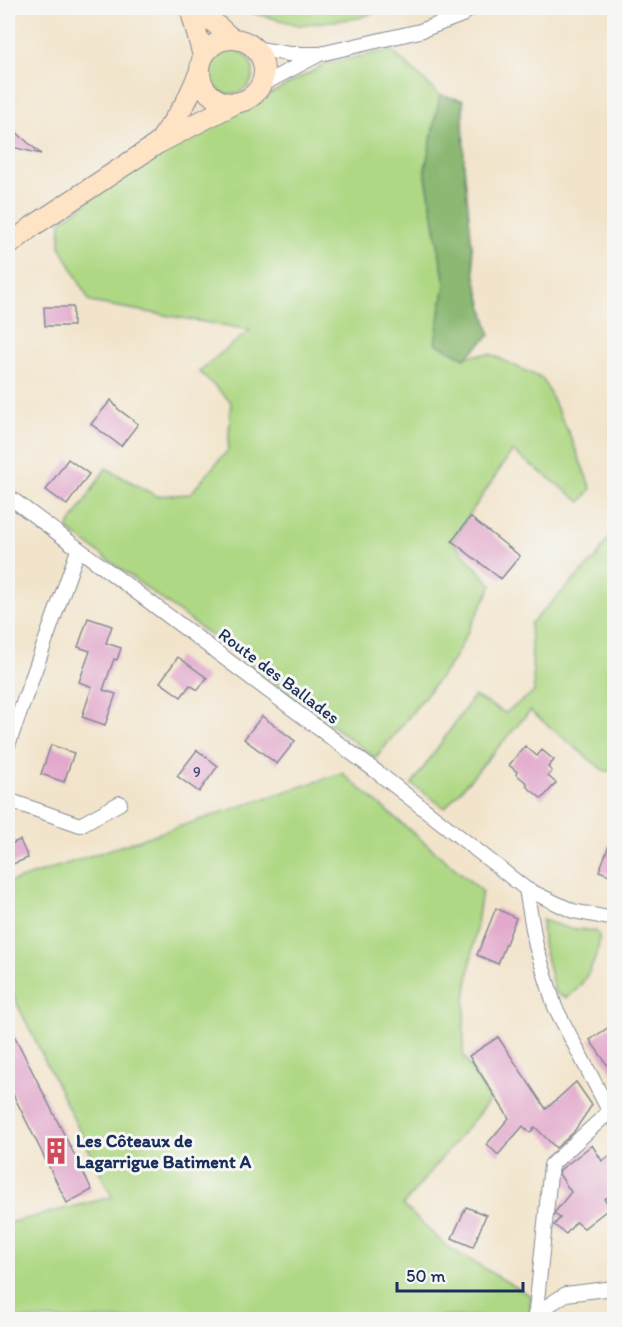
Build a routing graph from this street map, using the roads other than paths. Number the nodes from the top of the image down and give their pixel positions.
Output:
1 (190, 8) edge
2 (198, 8) edge
3 (471, 8) edge
4 (232, 39) junction
5 (254, 48) junction
6 (320, 54) junction
7 (201, 65) junction
8 (261, 85) junction
9 (236, 103) junction
10 (157, 144) junction
11 (8, 246) edge
12 (8, 496) edge
13 (78, 550) junction
14 (8, 745) edge
15 (8, 800) edge
16 (120, 803) dead end
17 (526, 889) junction
18 (615, 919) edge
19 (612, 1116) edge
20 (615, 1288) edge
21 (535, 1317) edge

1 - 7 street
2 - 4 street
3 - 6 street
4 - 5 street
4 - 7 street
5 - 6 street
5 - 8 street
6 - 8 street
7 - 9 street
7 - 10 street
8 - 9 street
9 - 10 street
10 - 11 street
12 - 13 street, Route des Ballades
13 - 14 street
13 - 17 street, Route des Ballades
15 - 16 street
17 - 18 street, Route des Ballades
17 - 19 street
19 - 21 street
20 - 21 street

